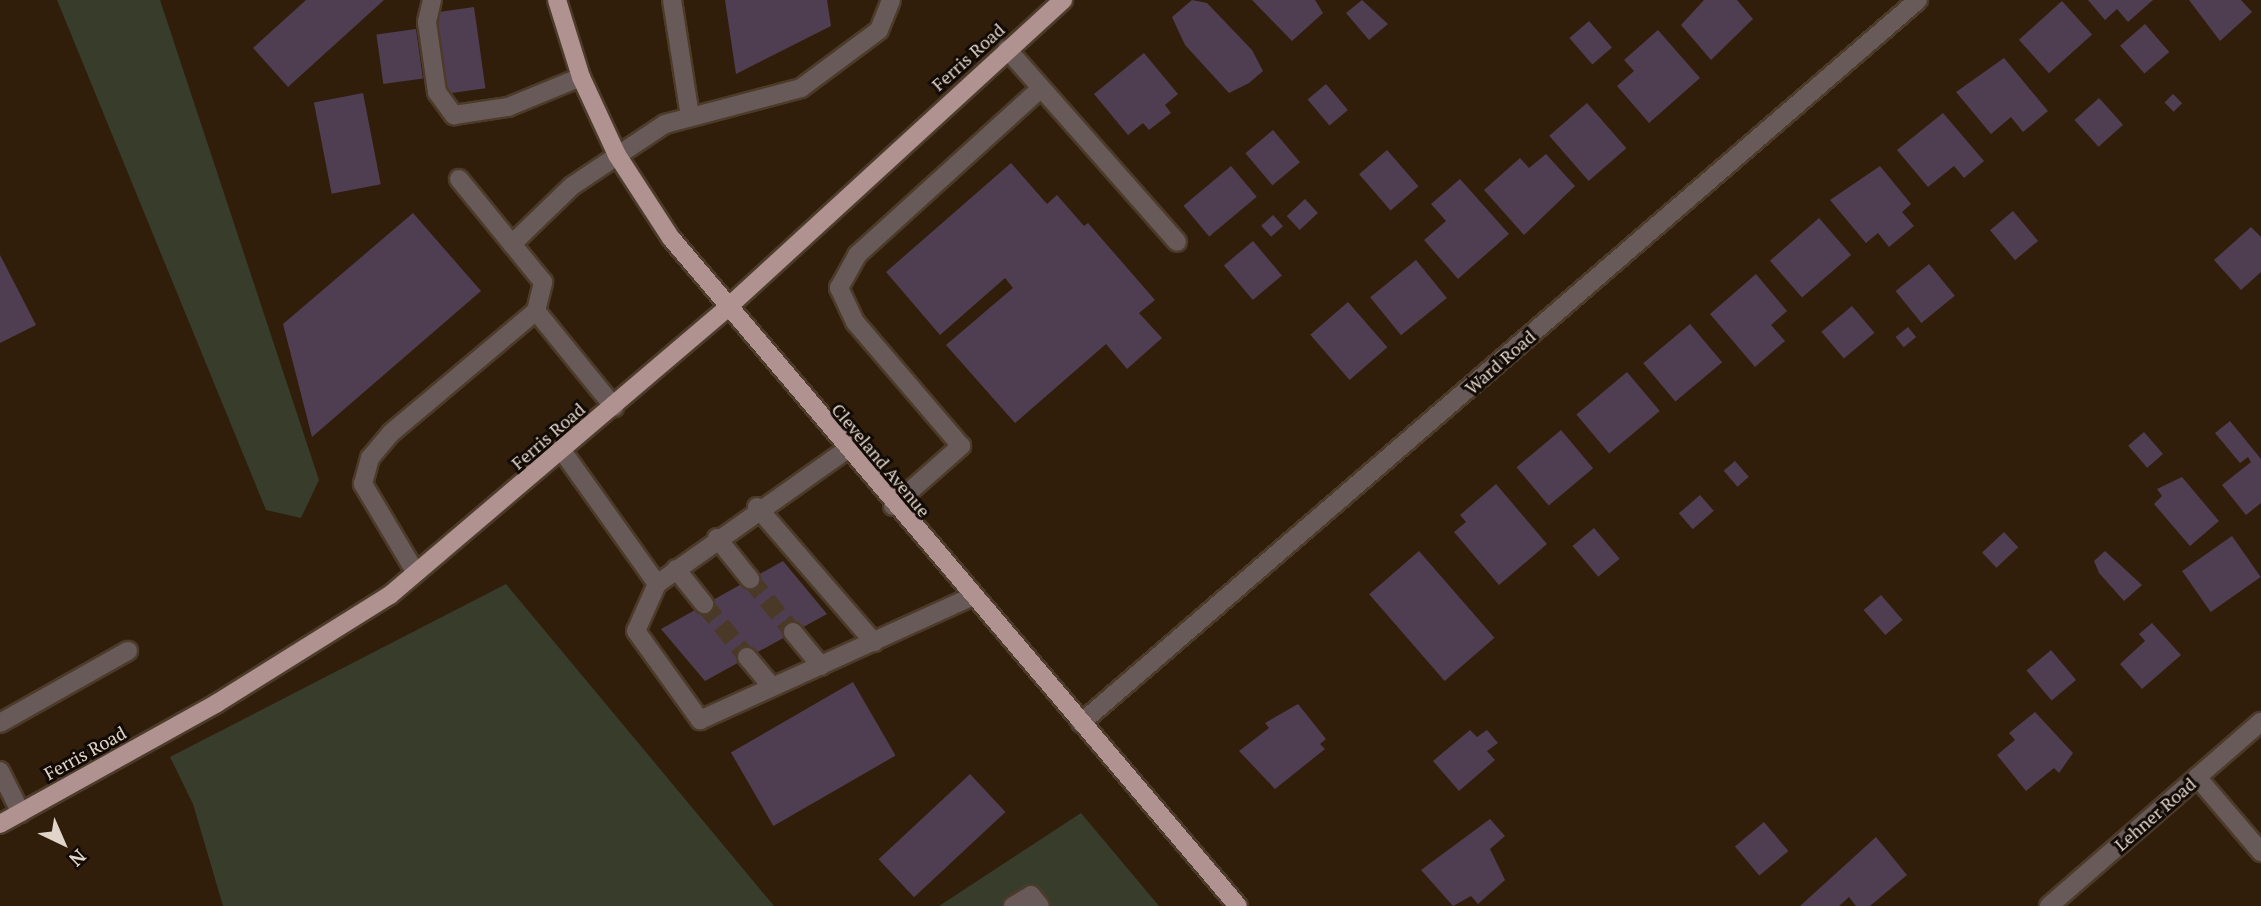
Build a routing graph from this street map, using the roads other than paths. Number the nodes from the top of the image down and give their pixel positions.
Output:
1 (432, 0) edge
2 (556, 0) edge
3 (672, 0) edge
4 (891, 0) edge
5 (1063, 0) edge
6 (1918, 0) edge
7 (1007, 49) junction
8 (581, 77) junction
9 (1041, 88) junction
10 (690, 116) junction
11 (617, 156) junction
12 (459, 179) dead end
13 (1177, 242) dead end
14 (512, 244) junction
15 (727, 308) junction
16 (536, 311) junction
17 (614, 407) junction
18 (846, 450) junction
19 (563, 452) junction
20 (893, 506) junction
21 (757, 508) junction
22 (718, 538) junction
23 (676, 569) junction
24 (416, 573) junction
25 (750, 579) tunnel mouth
26 (657, 584) junction
27 (971, 597) junction
28 (704, 604) tunnel mouth
29 (793, 632) tunnel mouth
30 (874, 642) junction
31 (128, 652) dead end
32 (747, 657) tunnel mouth
33 (821, 666) junction
34 (772, 687) junction
35 (2261, 722) edge
36 (0, 723) edge
37 (1081, 723) junction
38 (0, 771) edge
39 (2197, 777) junction
40 (20, 813) junction
41 (0, 824) edge
42 (2261, 852) edge
43 (1013, 906) edge
44 (1040, 906) edge
45 (1238, 906) edge
46 (2049, 906) edge

1 - 8 street
2 - 8 main road, Cleveland Avenue
3 - 10 street
4 - 10 street
5 - 7 main road, Ferris Road
6 - 37 street, Ward Road
7 - 9 street
7 - 15 main road, Ferris Road
8 - 11 main road, Cleveland Avenue
9 - 13 street
9 - 20 street
10 - 11 street
11 - 14 street
11 - 15 main road, Cleveland Avenue
12 - 14 street
14 - 16 street
15 - 17 main road, Ferris Road
15 - 18 main road, Cleveland Avenue
16 - 17 street
16 - 24 street
17 - 19 main road, Ferris Road
18 - 20 main road, Cleveland Avenue
18 - 21 street
19 - 24 main road, Ferris Road
19 - 26 street
20 - 27 main road, Cleveland Avenue
21 - 22 street
21 - 30 street
22 - 23 street
22 - 25 street
23 - 26 street
23 - 28 street
24 - 40 main road, Ferris Road
26 - 34 street
27 - 30 street
27 - 37 main road, Cleveland Avenue
29 - 33 street
30 - 33 street
31 - 36 street
32 - 34 street
33 - 34 street
35 - 39 street, Lehner Road
37 - 45 main road, Cleveland Avenue
38 - 40 street
39 - 42 street
39 - 46 street, Lehner Road
40 - 41 main road, Ferris Road
43 - 44 street

